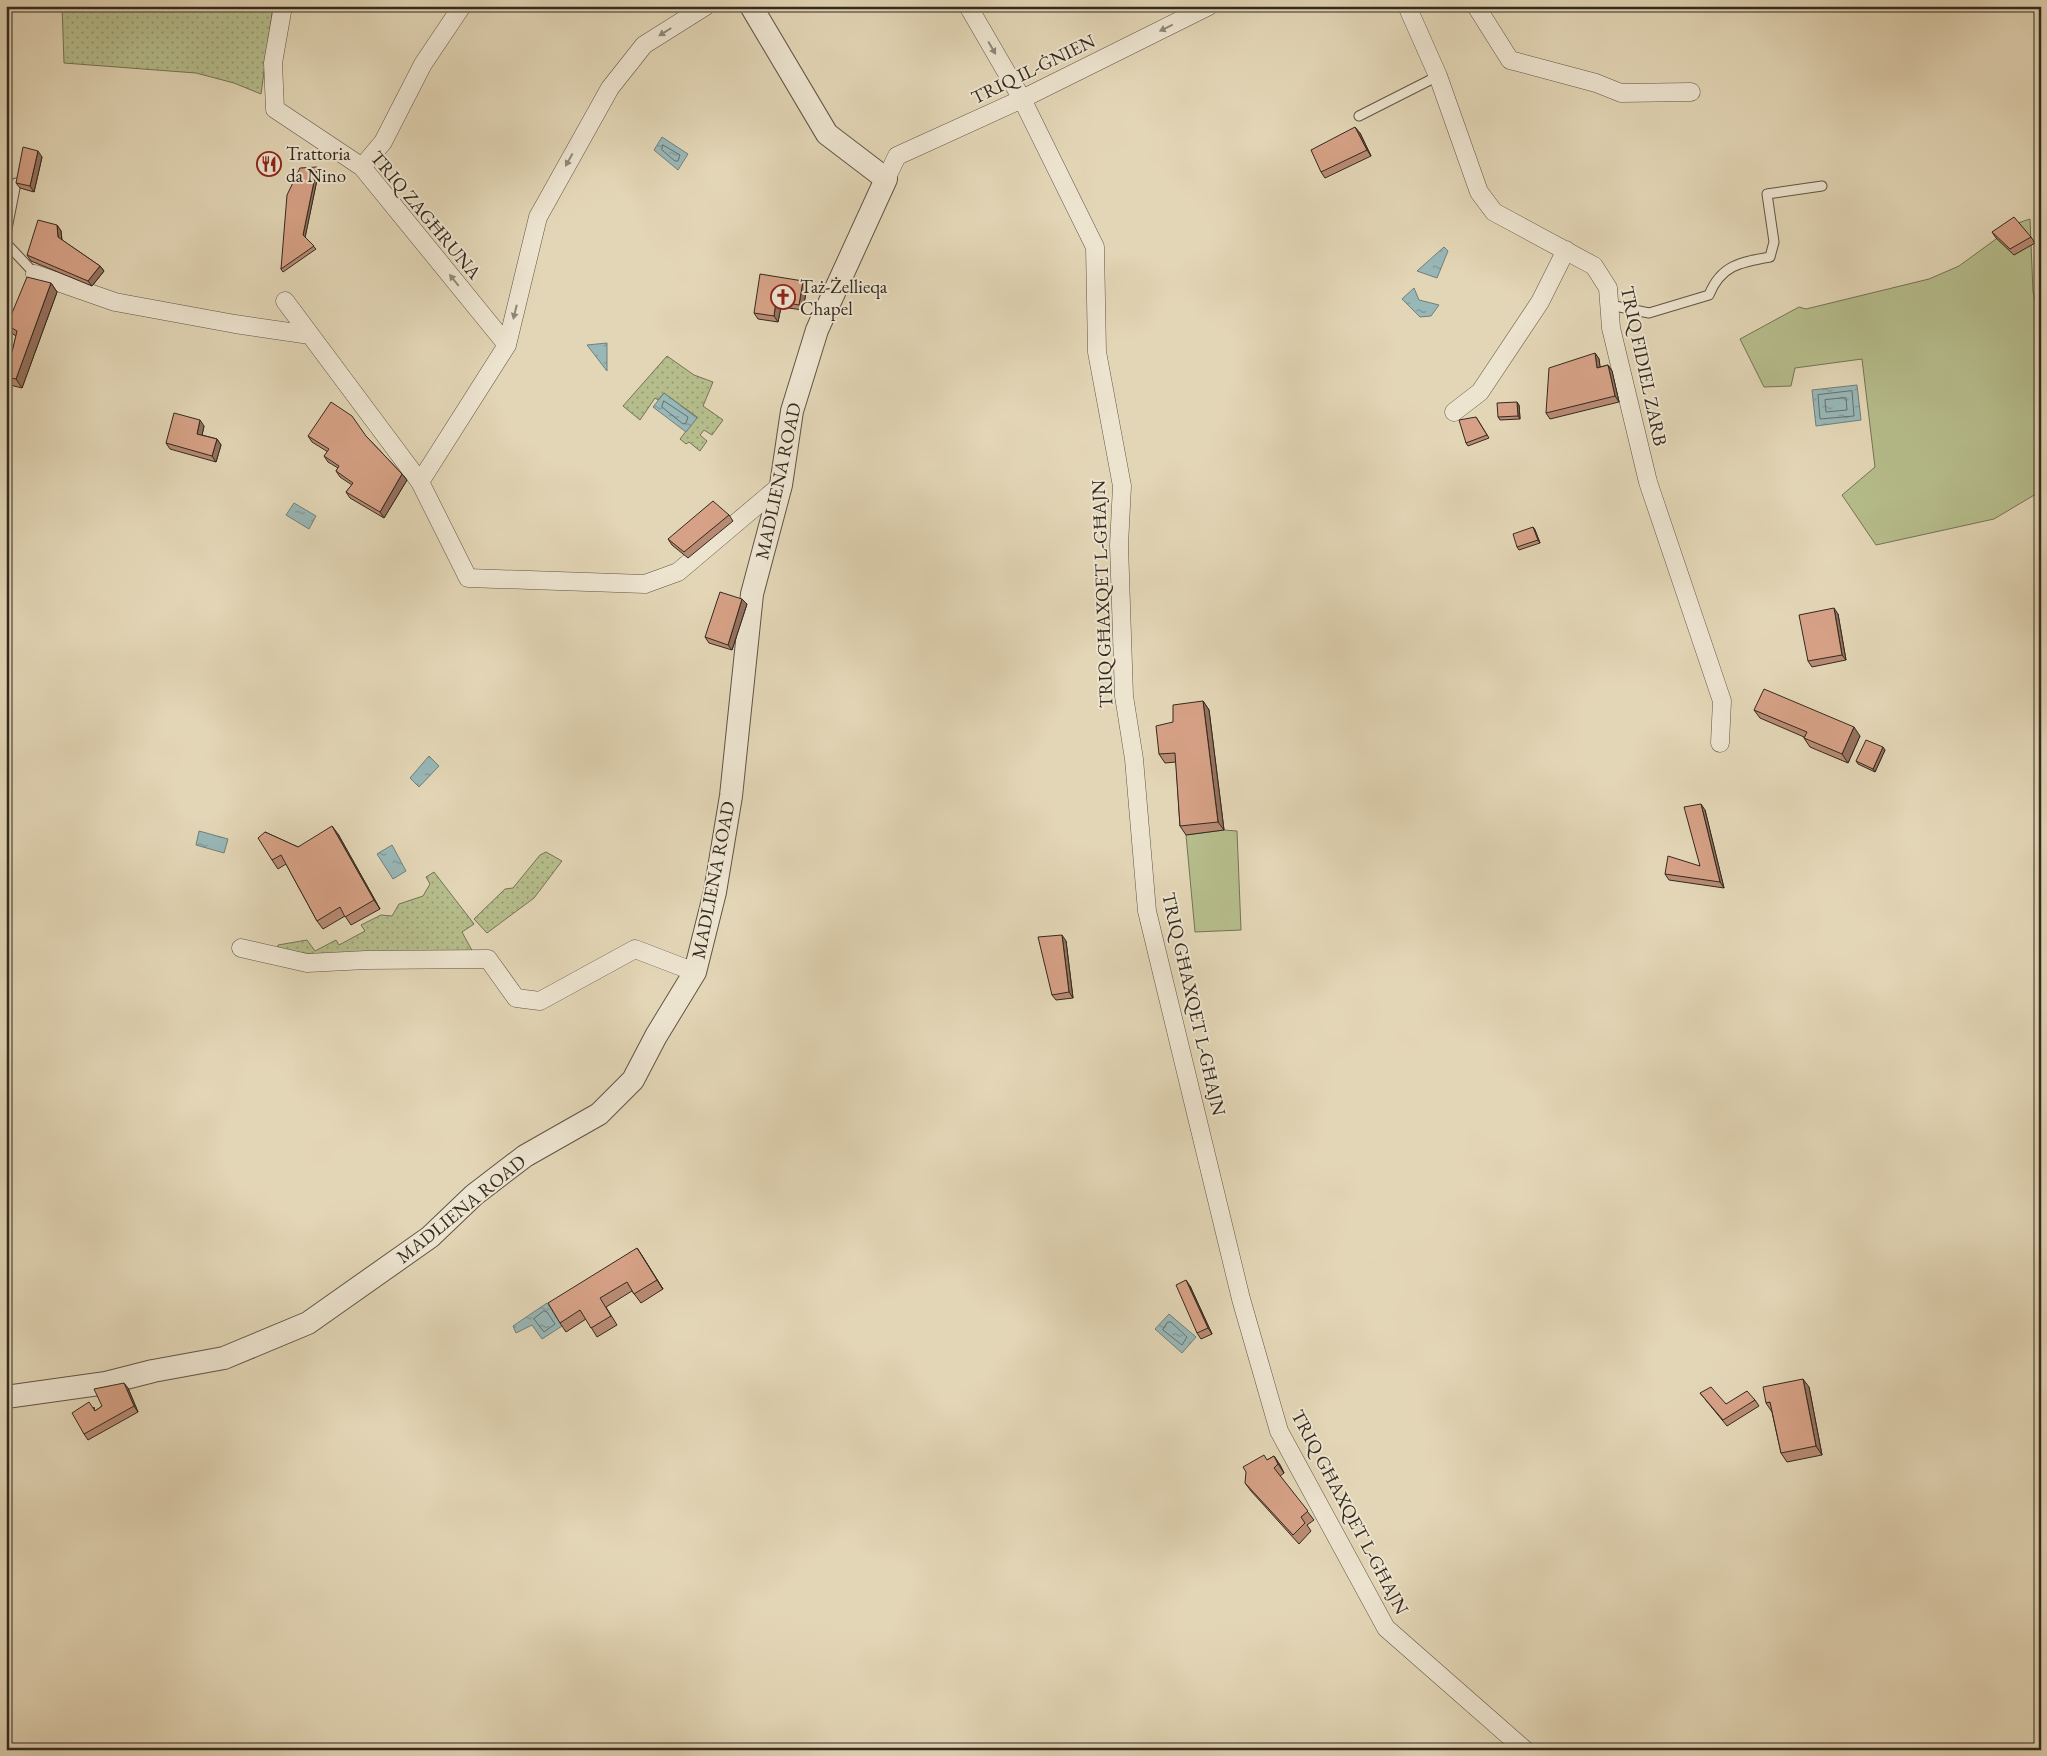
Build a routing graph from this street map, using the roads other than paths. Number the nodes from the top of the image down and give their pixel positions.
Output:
1 (283, 6) edge
2 (462, 6) edge
3 (706, 6) edge
4 (751, 6) edge
5 (968, 6) edge
6 (1210, 6) edge
7 (1407, 6) edge
8 (1476, 6) edge
9 (1438, 76) junction
10 (1691, 92) dead end
11 (1022, 99) junction
12 (1359, 116) dead end
13 (362, 167) junction
14 (886, 179) junction
15 (16, 183) edge
16 (1822, 186) dead end
17 (6, 234) edge
18 (6, 243) edge
19 (1566, 250) junction
20 (35, 274) joint
21 (285, 301) dead end
22 (1610, 305) junction
23 (310, 335) junction
24 (507, 344) junction
25 (1454, 412) dead end
26 (420, 482) junction
27 (781, 485) junction
28 (1720, 743) dead end
29 (240, 948) dead end
30 (695, 972) junction
31 (6, 1397) edge
32 (1525, 1750) edge

1 - 13 street, TRIQ ZAGĦRUNA
2 - 13 street
3 -> 24 street
4 - 14 street
5 -> 11 street, TRIQ GĦAXQET L-GĦAJN
6 -> 11 street, TRIQ IL-ĠNIEN
7 - 9 street, TRIQ FIDIEL ZARB
8 - 10 street
9 - 12 lane
9 - 19 street, TRIQ FIDIEL ZARB
11 - 14 street, TRIQ IL-ĠNIEN
11 - 32 street, TRIQ GĦAXQET L-GĦAJN
24 -> 13 street, TRIQ ZAGĦRUNA
14 - 27 street, MADLIENA ROAD
15 - 17 lane
16 - 22 lane
18 - 20 lane
19 - 22 street, TRIQ FIDIEL ZARB
19 - 25 street
20 - 23 street
21 - 23 street
22 - 28 street, TRIQ FIDIEL ZARB
23 - 26 street
24 - 26 street
26 - 27 street
27 - 30 street, MADLIENA ROAD
29 - 30 street
30 - 31 street, MADLIENA ROAD

